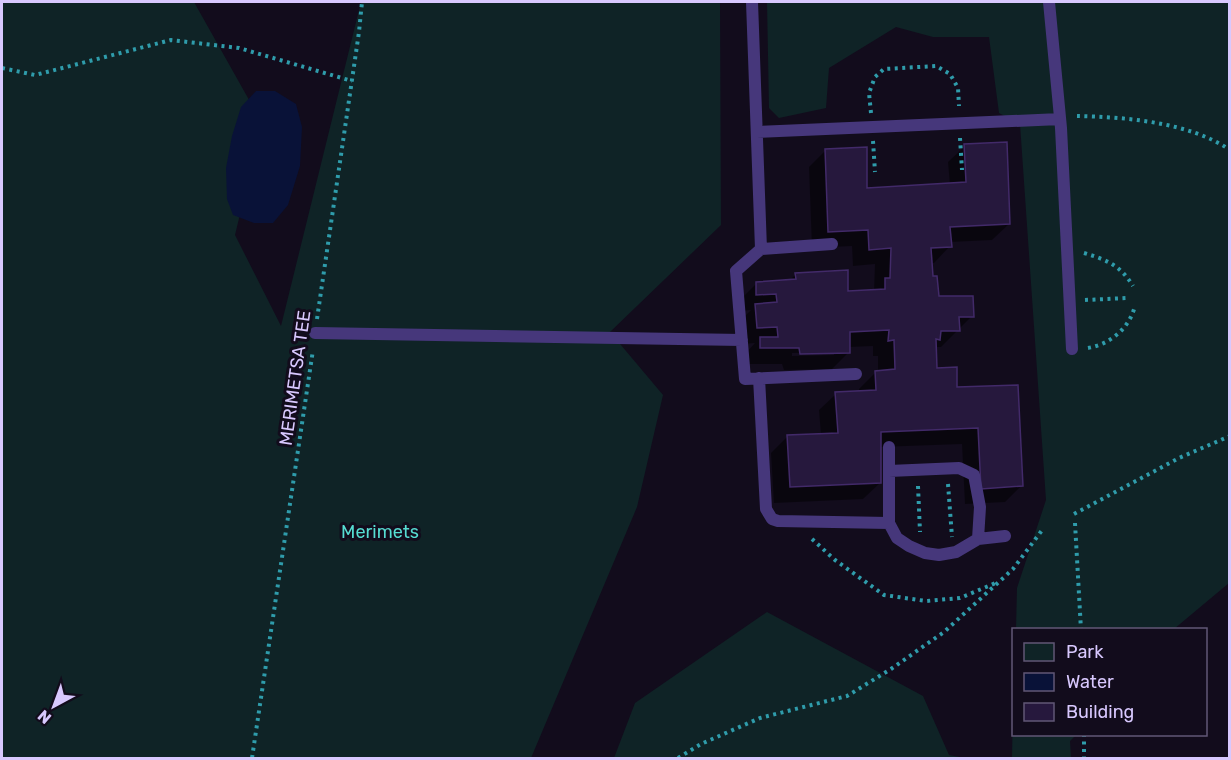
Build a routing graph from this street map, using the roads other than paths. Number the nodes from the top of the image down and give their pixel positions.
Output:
1 (752, 2) edge
2 (1049, 2) edge
3 (1060, 118) junction
4 (757, 132) junction
5 (832, 244) dead end
6 (761, 249) junction
7 (315, 333) road end
8 (742, 340) junction
9 (1072, 349) road end
10 (856, 374) dead end
11 (759, 378) junction
12 (889, 447) dead end
13 (889, 471) junction
14 (889, 523) junction
15 (1005, 536) dead end
16 (978, 539) junction

1 - 4 lane
2 - 3 lane
3 - 4 lane
3 - 9 lane
4 - 6 lane
5 - 6 lane
6 - 8 lane
7 - 8 lane
8 - 11 lane
10 - 11 lane
11 - 14 lane
12 - 13 lane
13 - 14 lane
13 - 16 lane
14 - 16 lane
15 - 16 lane

